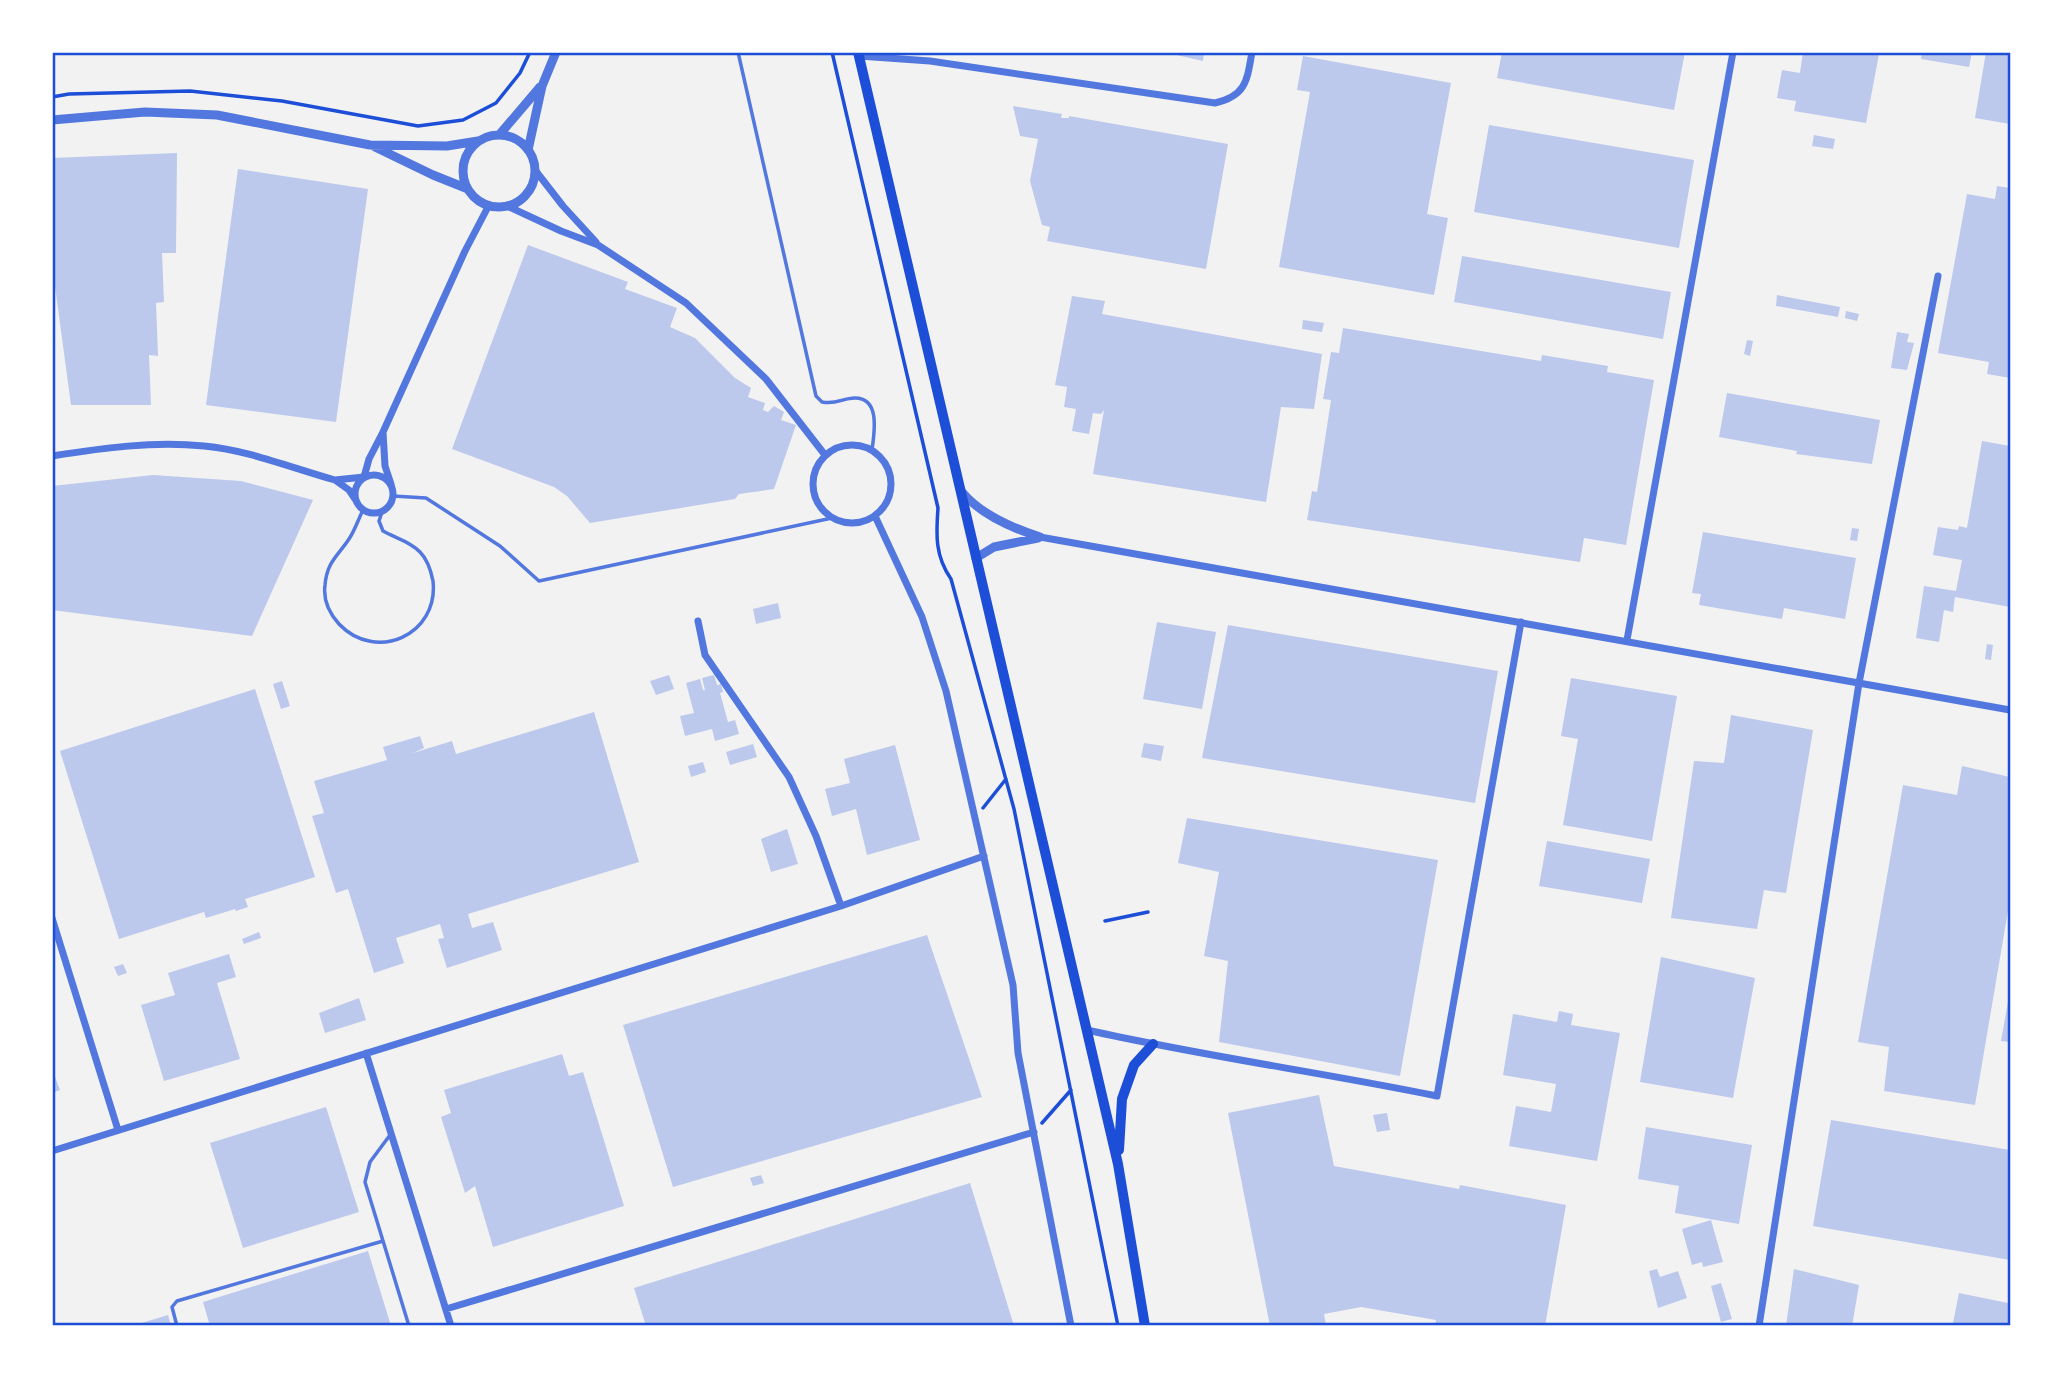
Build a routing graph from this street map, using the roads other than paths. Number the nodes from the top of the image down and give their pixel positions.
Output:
1 (556, 52) edge
2 (738, 52) edge
3 (1252, 52) edge
4 (1733, 52) edge
5 (859, 55) edge
6 (542, 86) junction
7 (52, 120) edge
8 (500, 134) junction
9 (478, 141) junction
10 (370, 145) junction
11 (528, 150) junction
12 (535, 170) junction
13 (468, 189) junction
14 (489, 205) junction
15 (507, 206) junction
16 (598, 245) junction
17 (1938, 276) dead end
18 (383, 432) junction
19 (872, 450) junction
20 (825, 455) junction
21 (52, 456) edge
22 (364, 477) junction
23 (335, 480) junction
24 (391, 484) junction
25 (962, 492) junction
26 (393, 496) junction
27 (355, 499) junction
28 (362, 510) junction
29 (382, 512) junction
30 (875, 516) junction
31 (832, 518) junction
32 (1040, 537) junction
33 (976, 558) junction
34 (698, 621) dead end
35 (1521, 622) junction
36 (1627, 640) junction
37 (1859, 683) junction
38 (2011, 710) edge
39 (984, 856) junction
40 (841, 906) junction
41 (52, 918) edge
42 (1087, 1030) junction
43 (1153, 1044) junction
44 (366, 1052) junction
45 (118, 1130) junction
46 (1034, 1132) junction
47 (392, 1133) junction
48 (52, 1151) edge
49 (1118, 1164) junction
50 (383, 1241) junction
51 (446, 1309) junction
52 (177, 1325) edge
53 (409, 1325) edge
54 (452, 1325) edge
55 (1071, 1325) edge
56 (1145, 1325) edge
57 (1759, 1325) edge

1 - 6 street
2 - 19 lane
3 - 5 street
4 - 36 street
5 - 25 main road
6 - 8 street
6 - 11 street
7 - 10 street
8 - 9 street
8 - 11 street
9 - 10 street
9 - 13 street
10 - 13 street
11 - 12 street
12 - 15 street
12 - 16 street
13 - 14 street
14 - 15 street
14 - 18 street
15 - 16 street
16 - 20 street
17 - 37 street
18 - 22 street
18 - 24 street
19 - 20 street
19 - 30 street
20 - 31 street
21 - 23 street
22 - 23 street
22 - 24 street
22 - 27 street
23 - 27 street
24 - 26 street
25 - 32 street
25 - 33 main road
26 - 29 street
26 - 31 lane
27 - 28 street
28 - 29 street
28 - 29 lane
30 - 31 street
30 - 39 street
32 - 33 street
32 - 35 street
33 - 42 main road
34 - 40 street
35 - 36 street
35 - 43 street
36 - 37 street
37 - 38 street
37 - 57 street
39 - 40 street
39 - 46 street
40 - 44 street
41 - 45 street
42 - 43 street
42 - 49 main road
43 - 49 main road
44 - 45 street
44 - 47 street
45 - 48 street
46 - 51 street
46 - 55 street
47 - 50 lane
47 - 51 street
49 - 56 main road
50 - 52 lane
50 - 53 lane
51 - 54 street

